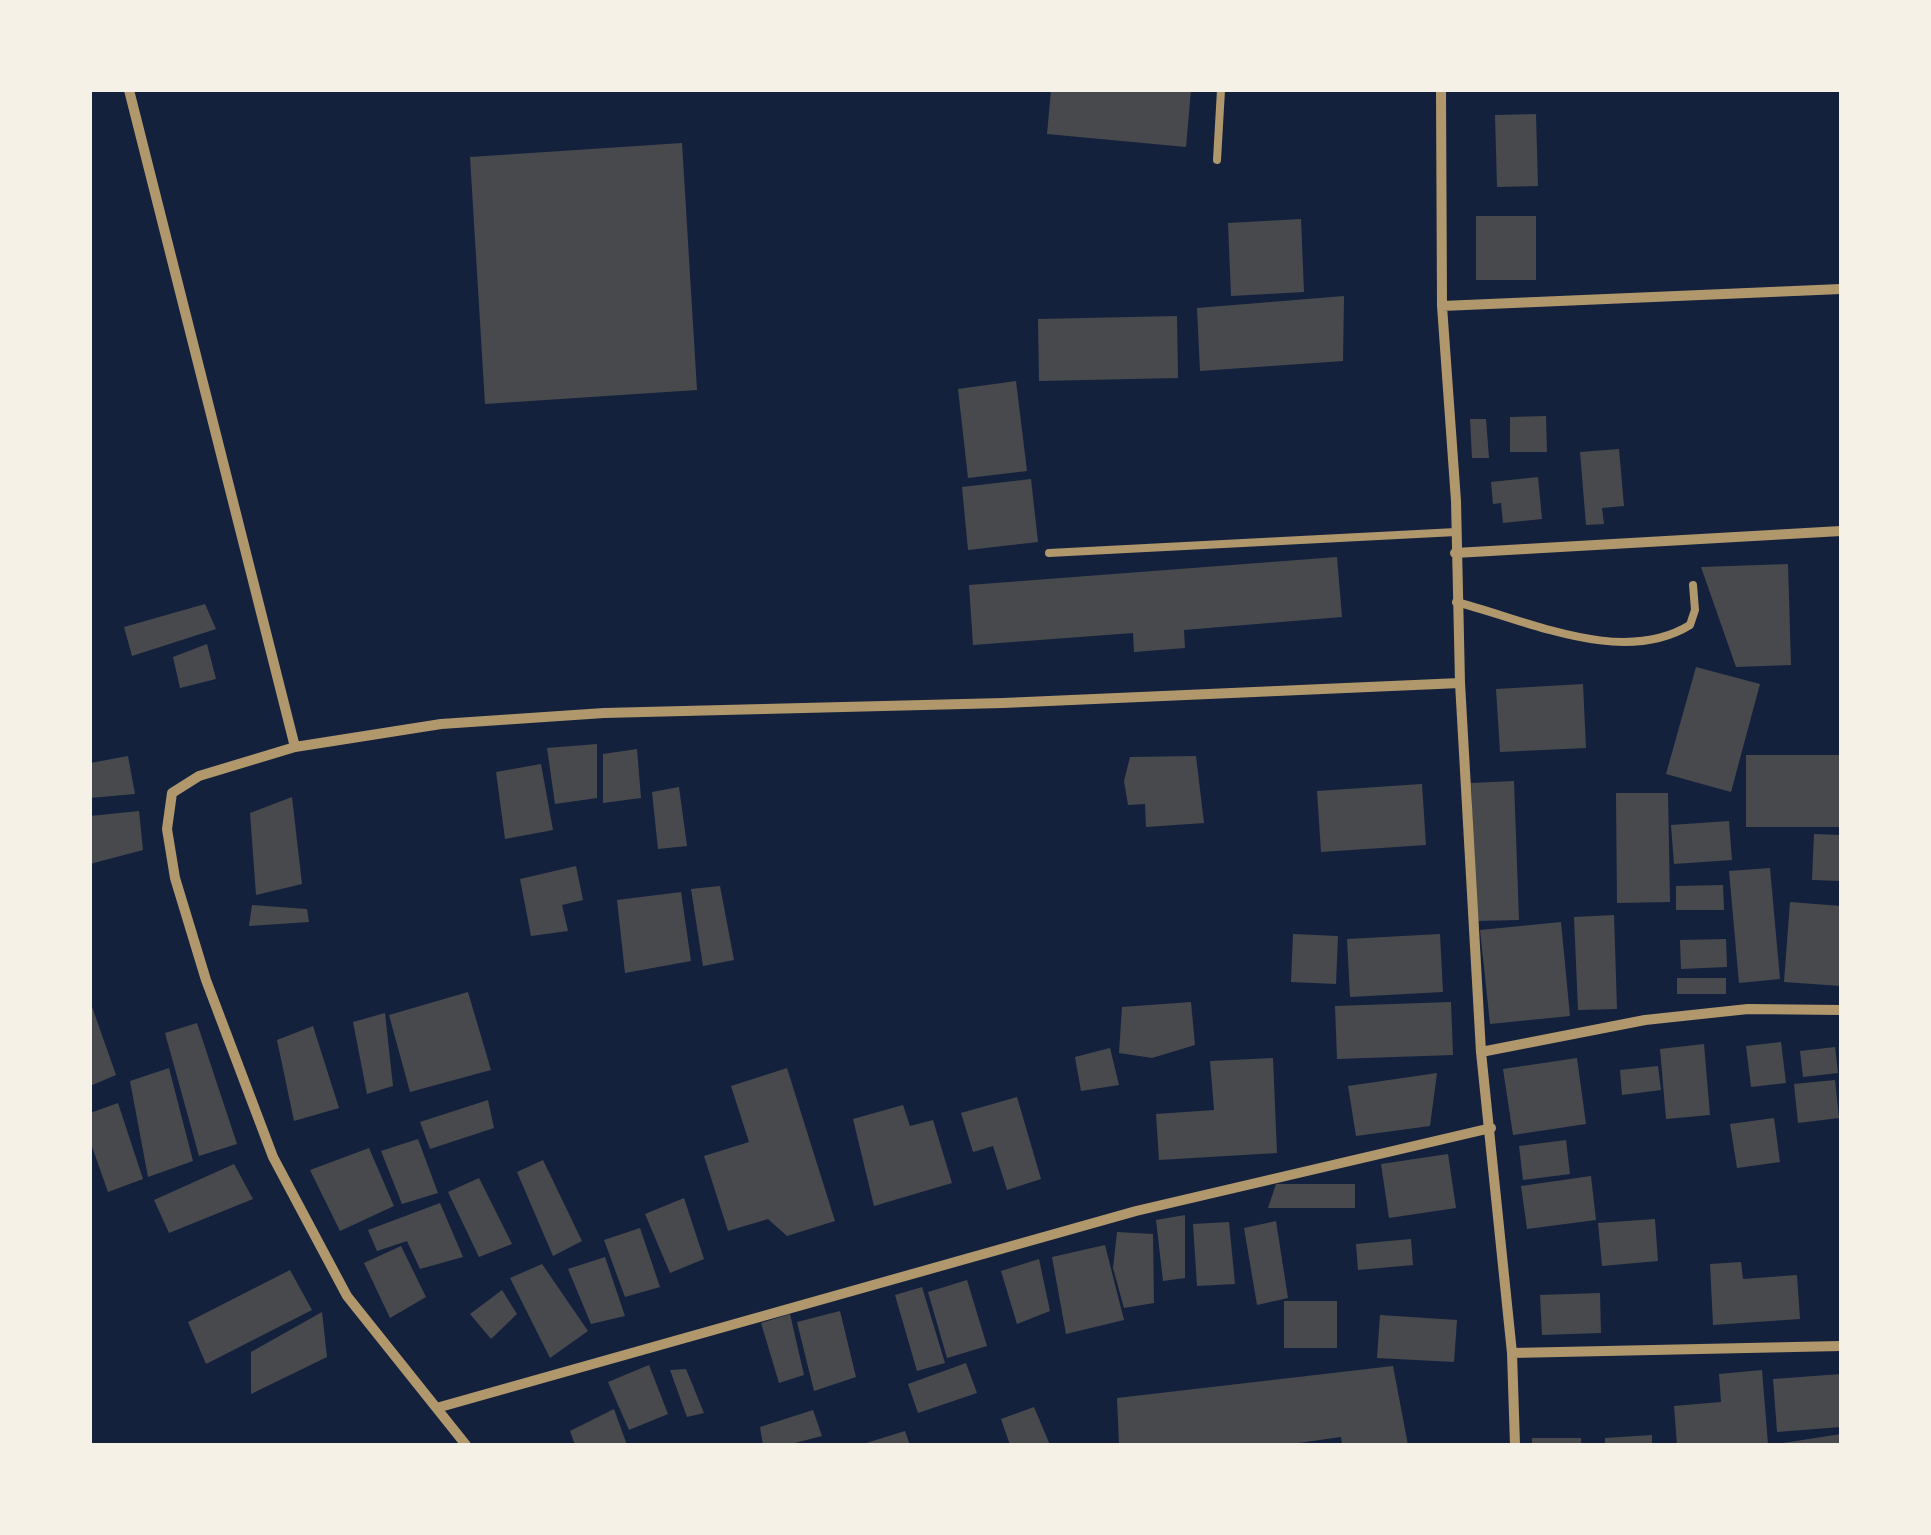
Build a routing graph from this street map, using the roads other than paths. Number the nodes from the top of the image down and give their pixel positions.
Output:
1 (129, 90) edge
2 (1221, 90) edge
3 (1441, 90) edge
4 (1217, 160) dead end
5 (1841, 289) edge
6 (1442, 306) junction
7 (1841, 531) edge
8 (1456, 532) junction
9 (1048, 553) dead end
10 (1455, 554) junction
11 (1693, 584) dead end
12 (1456, 602) junction
13 (1460, 683) junction
14 (295, 746) junction
15 (1841, 1010) edge
16 (1481, 1052) junction
17 (1490, 1128) junction
18 (1841, 1346) edge
19 (1512, 1353) junction
20 (440, 1407) junction
21 (466, 1445) edge
22 (1516, 1445) edge

1 - 14 street
2 - 4 lane
3 - 6 street
5 - 6 street
6 - 8 street
7 - 10 street
8 - 9 lane
8 - 10 street
10 - 12 street
11 - 12 lane
12 - 13 street
13 - 14 street
13 - 16 street
14 - 20 street
15 - 16 street
16 - 17 street
17 - 19 street
17 - 20 street
18 - 19 street
19 - 22 street
20 - 21 street

